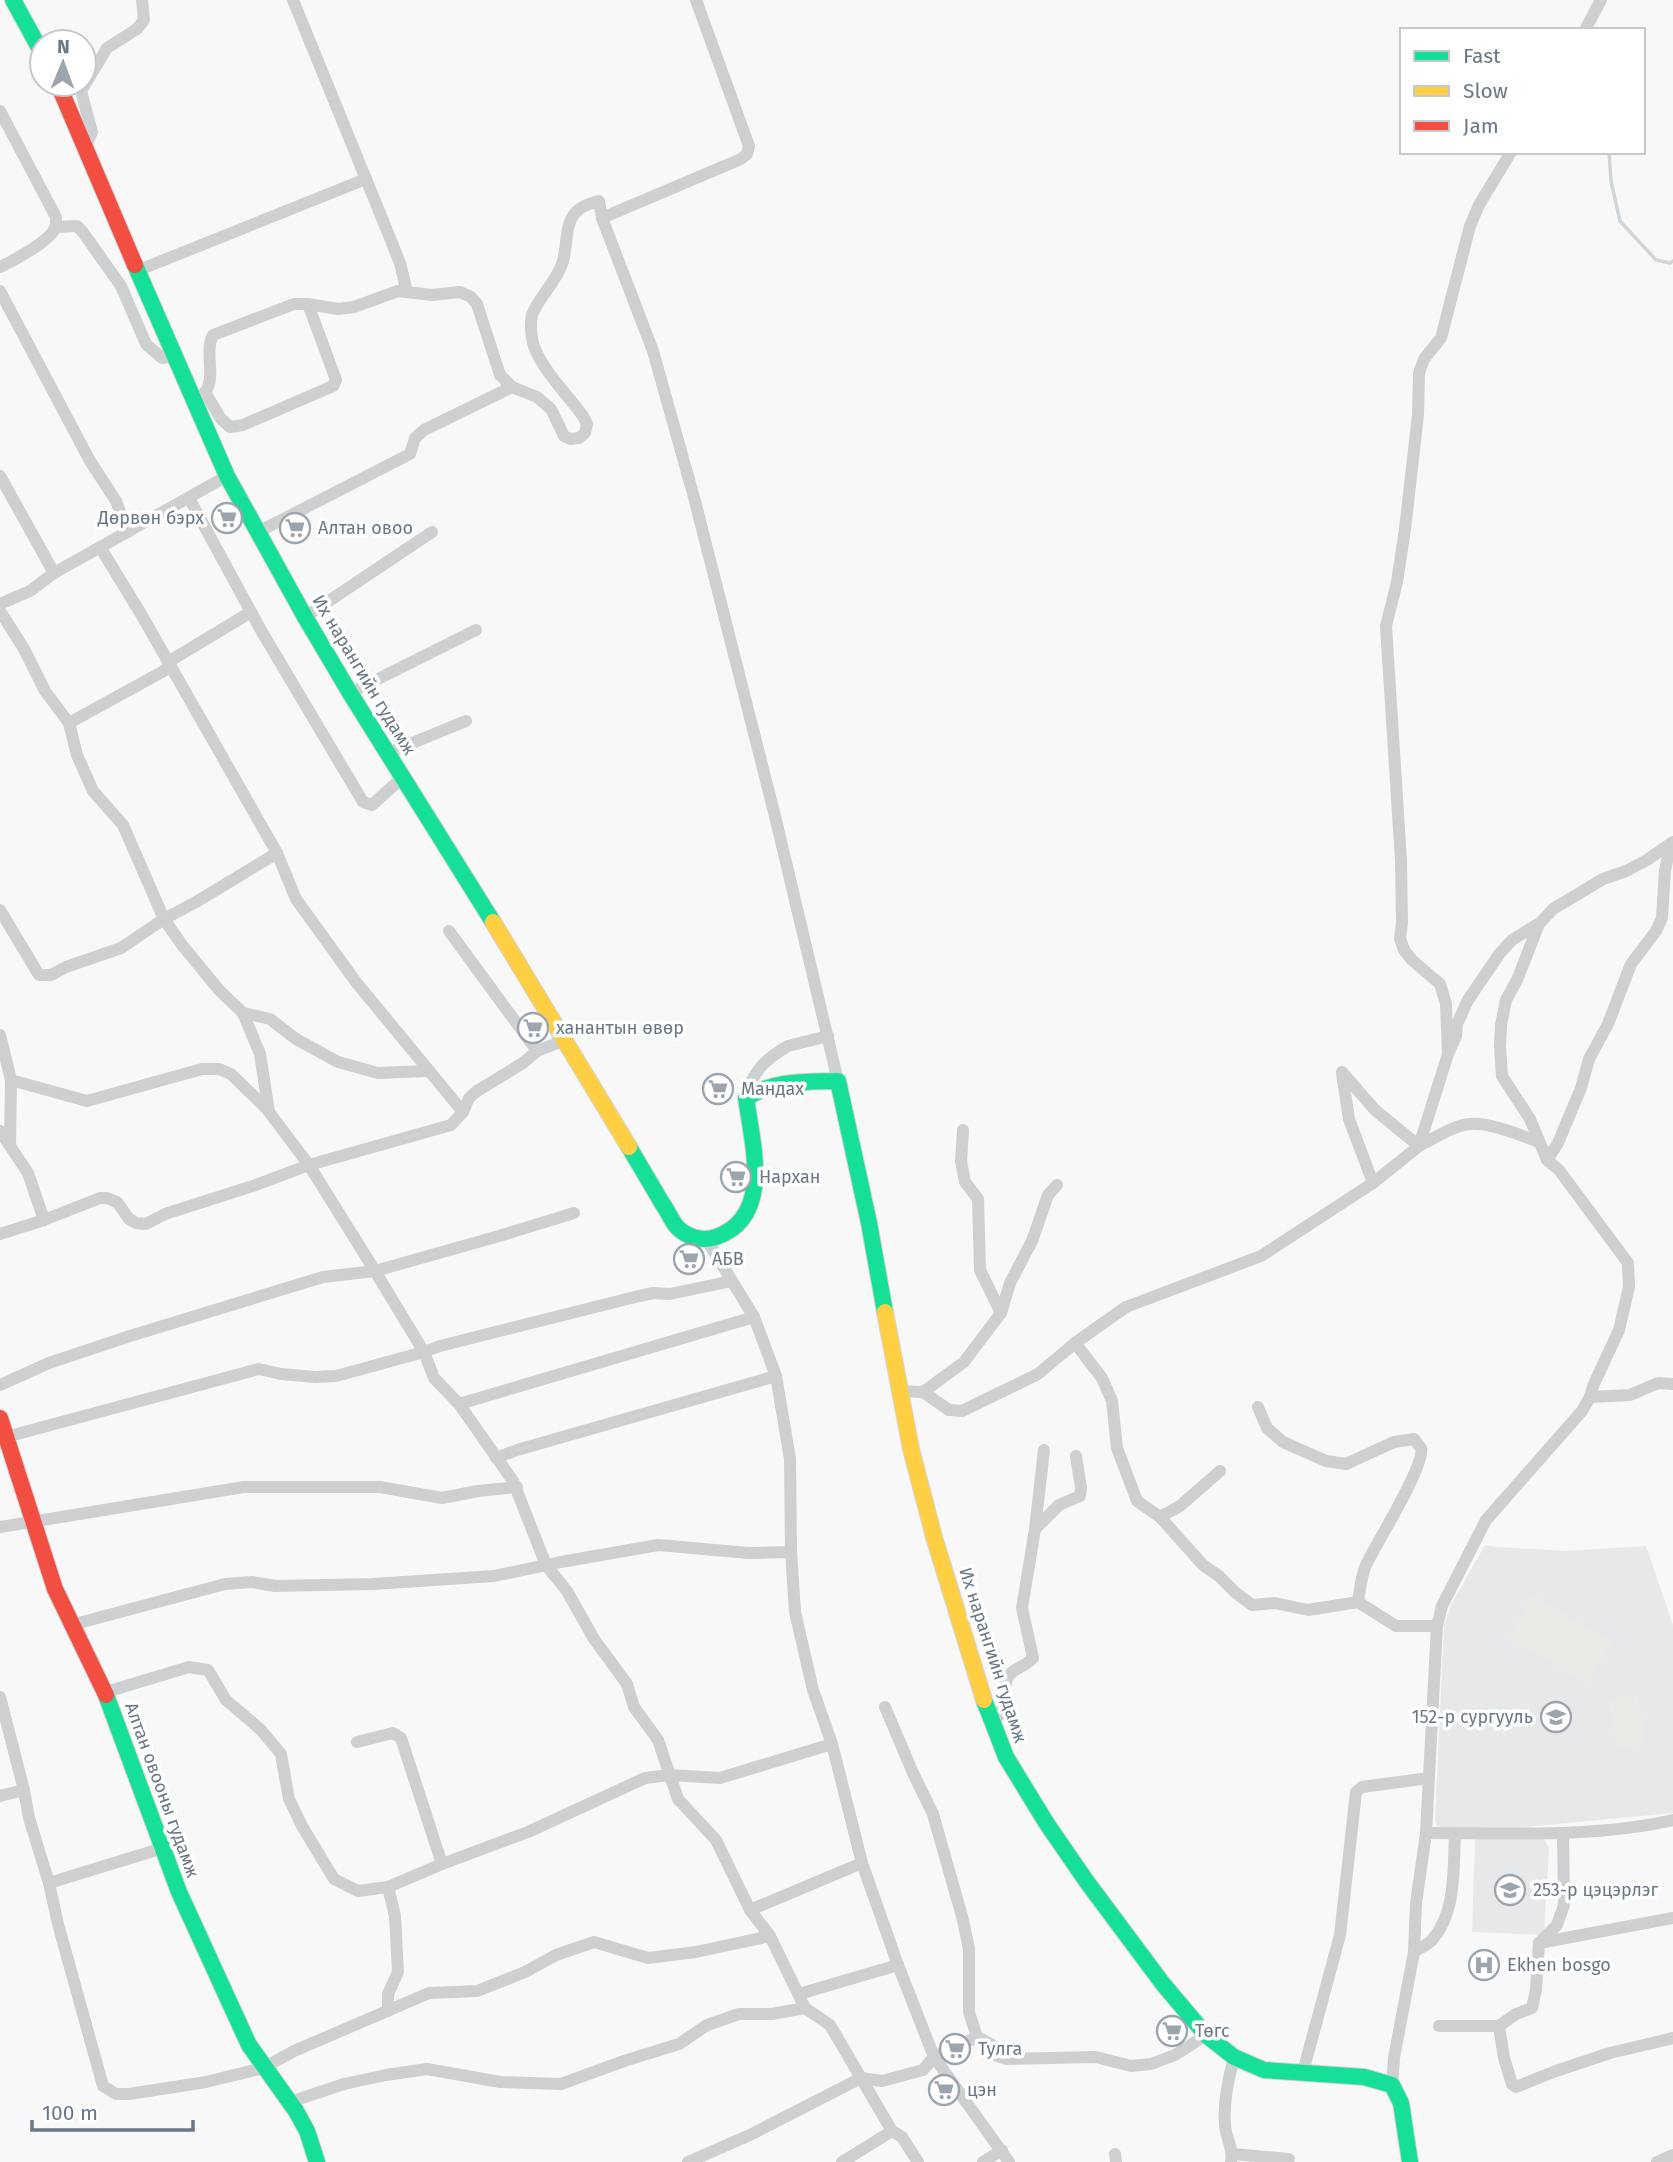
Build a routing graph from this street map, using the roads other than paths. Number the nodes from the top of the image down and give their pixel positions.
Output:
1 (13, 0) edge
2 (142, 0) edge
3 (293, 0) edge
4 (696, 0) edge
5 (1601, 0) edge
6 (29, 28) edge
7 (1586, 28) edge
8 (64, 98) edge
9 (0, 111) edge
10 (86, 146) junction
11 (1510, 154) edge
12 (366, 179) junction
13 (602, 218) junction
14 (56, 227) junction
15 (0, 267) edge
16 (139, 270) junction
17 (0, 291) edge
18 (407, 292) junction
19 (307, 304) junction
20 (175, 356) junction
21 (512, 387) junction
22 (200, 398) junction
23 (227, 476) junction
24 (0, 477) edge
25 (189, 498) junction
26 (128, 532) junction
27 (258, 532) junction
28 (432, 532) dead end
29 (100, 547) junction
30 (54, 573) junction
31 (0, 604) edge
32 (0, 611) edge
33 (251, 612) junction
34 (305, 617) junction
35 (476, 630) dead end
36 (169, 665) junction
37 (350, 693) junction
38 (466, 720) dead end
39 (69, 723) junction
40 (388, 753) junction
41 (403, 777) junction
42 (1671, 844) edge
43 (277, 853) junction
44 (0, 911) edge
45 (164, 919) junction
46 (1539, 924) junction
47 (449, 931) dead end
48 (243, 1013) junction
49 (0, 1035) edge
50 (828, 1036) junction
51 (565, 1040) junction
52 (537, 1051) junction
53 (1448, 1054) junction
54 (428, 1071) junction
55 (11, 1080) junction
56 (838, 1081) junction
57 (746, 1098) junction
58 (269, 1112) junction
59 (463, 1112) junction
60 (963, 1130) dead end
61 (0, 1131) edge
62 (1539, 1142) junction
63 (10, 1144) junction
64 (1419, 1146) junction
65 (1547, 1160) junction
66 (309, 1165) junction
67 (1373, 1183) junction
68 (1057, 1185) dead end
69 (574, 1213) dead end
70 (44, 1220) junction
71 (0, 1234) edge
72 (708, 1240) junction
73 (375, 1271) junction
74 (732, 1281) junction
75 (1001, 1313) junction
76 (754, 1317) junction
77 (1075, 1343) junction
78 (424, 1352) junction
79 (776, 1376) junction
80 (1673, 1384) edge
81 (0, 1385) edge
82 (899, 1391) junction
83 (923, 1392) junction
84 (1590, 1398) junction
85 (459, 1404) junction
86 (1258, 1407) dead end
87 (0, 1418) edge
88 (6, 1437) junction
89 (1044, 1450) dead end
90 (1076, 1456) dead end
91 (496, 1458) junction
92 (1220, 1471) dead end
93 (517, 1487) junction
94 (1160, 1517) junction
95 (32, 1520) junction
96 (0, 1527) edge
97 (1035, 1529) junction
98 (790, 1552) junction
99 (546, 1565) junction
100 (1358, 1602) junction
101 (71, 1625) junction
102 (1437, 1626) junction
103 (106, 1692) junction
104 (0, 1697) edge
105 (885, 1707) dead end
106 (990, 1718) junction
107 (357, 1742) dead end
108 (832, 1744) junction
109 (669, 1775) junction
110 (1429, 1777) junction
111 (24, 1790) junction
112 (0, 1796) edge
113 (1673, 1820) edge
114 (1426, 1833) junction
115 (1455, 1833) junction
116 (1563, 1833) junction
117 (163, 1848) junction
118 (862, 1863) junction
119 (442, 1864) junction
120 (49, 1884) junction
121 (388, 1887) junction
122 (750, 1910) junction
123 (1673, 1918) edge
124 (770, 1936) junction
125 (1539, 1943) junction
126 (1413, 1952) junction
127 (898, 1965) junction
128 (799, 1994) junction
129 (805, 2008) junction
130 (388, 2011) junction
131 (1439, 2026) dead end
132 (1499, 2026) junction
133 (1206, 2035) junction
134 (977, 2037) junction
135 (1673, 2038) edge
136 (934, 2057) junction
137 (1234, 2057) junction
138 (263, 2068) junction
139 (1303, 2073) junction
140 (861, 2078) junction
141 (1392, 2085) junction
142 (290, 2102) junction
143 (892, 2131) junction
144 (1002, 2150) junction
145 (1673, 2155) edge
146 (1232, 2158) edge
147 (1289, 2159) dead end
148 (317, 2162) edge
149 (688, 2162) edge
150 (842, 2162) edge
151 (918, 2162) edge
152 (983, 2162) edge
153 (1009, 2162) edge
154 (1410, 2162) edge
155 (1657, 2162) edge

1 - 6 main road
2 - 10 street
3 - 12 street
4 - 13 street
5 - 7 street
8 - 10 main road, Их нарангийн гудамж
9 - 14 street
10 - 16 main road, Их нарангийн гудамж
11 - 53 street
12 - 16 street
12 - 18 street
13 - 21 street
13 - 50 street
14 - 15 street
14 - 20 street
16 - 20 main road, Их нарангийн гудамж
17 - 26 street
18 - 19 street
18 - 21 street
19 - 22 street
19 - 22 street
20 - 22 main road, Их нарангийн гудамж
21 - 27 street
22 - 23 main road, Их нарангийн гудамж
23 - 25 street
23 - 27 main road, Их нарангийн гудамж
24 - 30 street
25 - 26 street
25 - 33 street
26 - 29 street
27 - 34 main road, Их нарангийн гудамж
28 - 34 street
29 - 30 street
29 - 36 street
30 - 31 street
32 - 39 street
33 - 36 street
33 - 41 street
34 - 37 main road, Их нарангийн гудамж
35 - 37 street
36 - 39 street
36 - 43 street
37 - 40 main road, Их нарангийн гудамж
38 - 40 street
39 - 45 street
40 - 41 main road, Их нарангийн гудамж
41 - 51 main road, Их нарангийн гудамж
42 - 46 street
42 - 65 street
43 - 45 street
43 - 54 street
44 - 45 street
45 - 48 street
46 - 53 street
46 - 62 street
47 - 52 street
48 - 54 street
48 - 58 street
49 - 55 street
50 - 56 street
50 - 57 street
51 - 52 street
51 - 72 main road, Их нарангийн гудамж
52 - 59 street
53 - 64 street
54 - 59 street
55 - 58 street
55 - 63 street
56 - 57 main road
56 - 82 main road, Их нарангийн гудамж
57 - 72 main road
58 - 66 street
59 - 66 street
60 - 75 street
61 - 63 street
62 - 64 street
62 - 65 street
63 - 70 street
64 - 67 street
64 - 67 street
65 - 84 street
66 - 70 street
66 - 73 street
67 - 77 street
68 - 75 street
69 - 73 street
70 - 71 street
72 - 74 street
73 - 78 street
73 - 81 street
74 - 76 street
74 - 78 street
75 - 83 street
76 - 79 street
76 - 85 street
77 - 83 street
77 - 94 street
78 - 85 street
78 - 88 street
79 - 91 street
79 - 98 street
80 - 84 street
82 - 83 street
82 - 106 main road, Их нарангийн гудамж
84 - 102 street
85 - 91 street
86 - 100 street
87 - 88 main road, Алтан овооны гудамж
88 - 95 main road, Алтан овооны гудамж
89 - 97 street
90 - 97 street
91 - 93 street
92 - 94 street
93 - 95 street
93 - 99 street
94 - 100 street
95 - 96 street
95 - 101 main road, Алтан овооны гудамж
97 - 106 street
98 - 99 street
98 - 108 street
99 - 101 street
99 - 109 street
100 - 102 street
101 - 103 main road, Алтан овооны гудамж
102 - 110 street
103 - 117 main road, Алтан овооны гудамж
103 - 121 street
104 - 111 street
105 - 134 street
106 - 133 main road, Их нарангийн гудамж
107 - 119 street
108 - 109 street
108 - 118 street
109 - 119 street
109 - 122 street
110 - 114 street
110 - 139 street
111 - 112 street
111 - 120 street
113 - 116 street
114 - 115 street
114 - 126 street
115 - 116 street
115 - 126 street
116 - 125 street
117 - 120 street
117 - 138 main road, Алтан овооны гудамж
118 - 122 street
118 - 127 street
119 - 121 street
120 - 138 street
121 - 130 street
122 - 124 street
123 - 125 street
124 - 128 street
124 - 130 street
125 - 132 street
126 - 141 street
127 - 128 street
127 - 136 street
128 - 129 street
129 - 140 street
129 - 142 street
130 - 138 street
131 - 132 street
132 - 135 street
133 - 134 street
133 - 137 main road, Их нарангийн гудамж
134 - 136 street
136 - 140 street
136 - 144 street
137 - 139 main road, Их нарангийн гудамж
137 - 146 street
138 - 142 main road, Алтан овооны гудамж
139 - 141 main road, Их нарангийн гудамж
140 - 143 street
140 - 149 street
141 - 154 main road
142 - 148 main road, Алтан овооны гудамж
143 - 150 street
143 - 151 street
144 - 152 street
144 - 153 street
145 - 155 street
146 - 147 street

